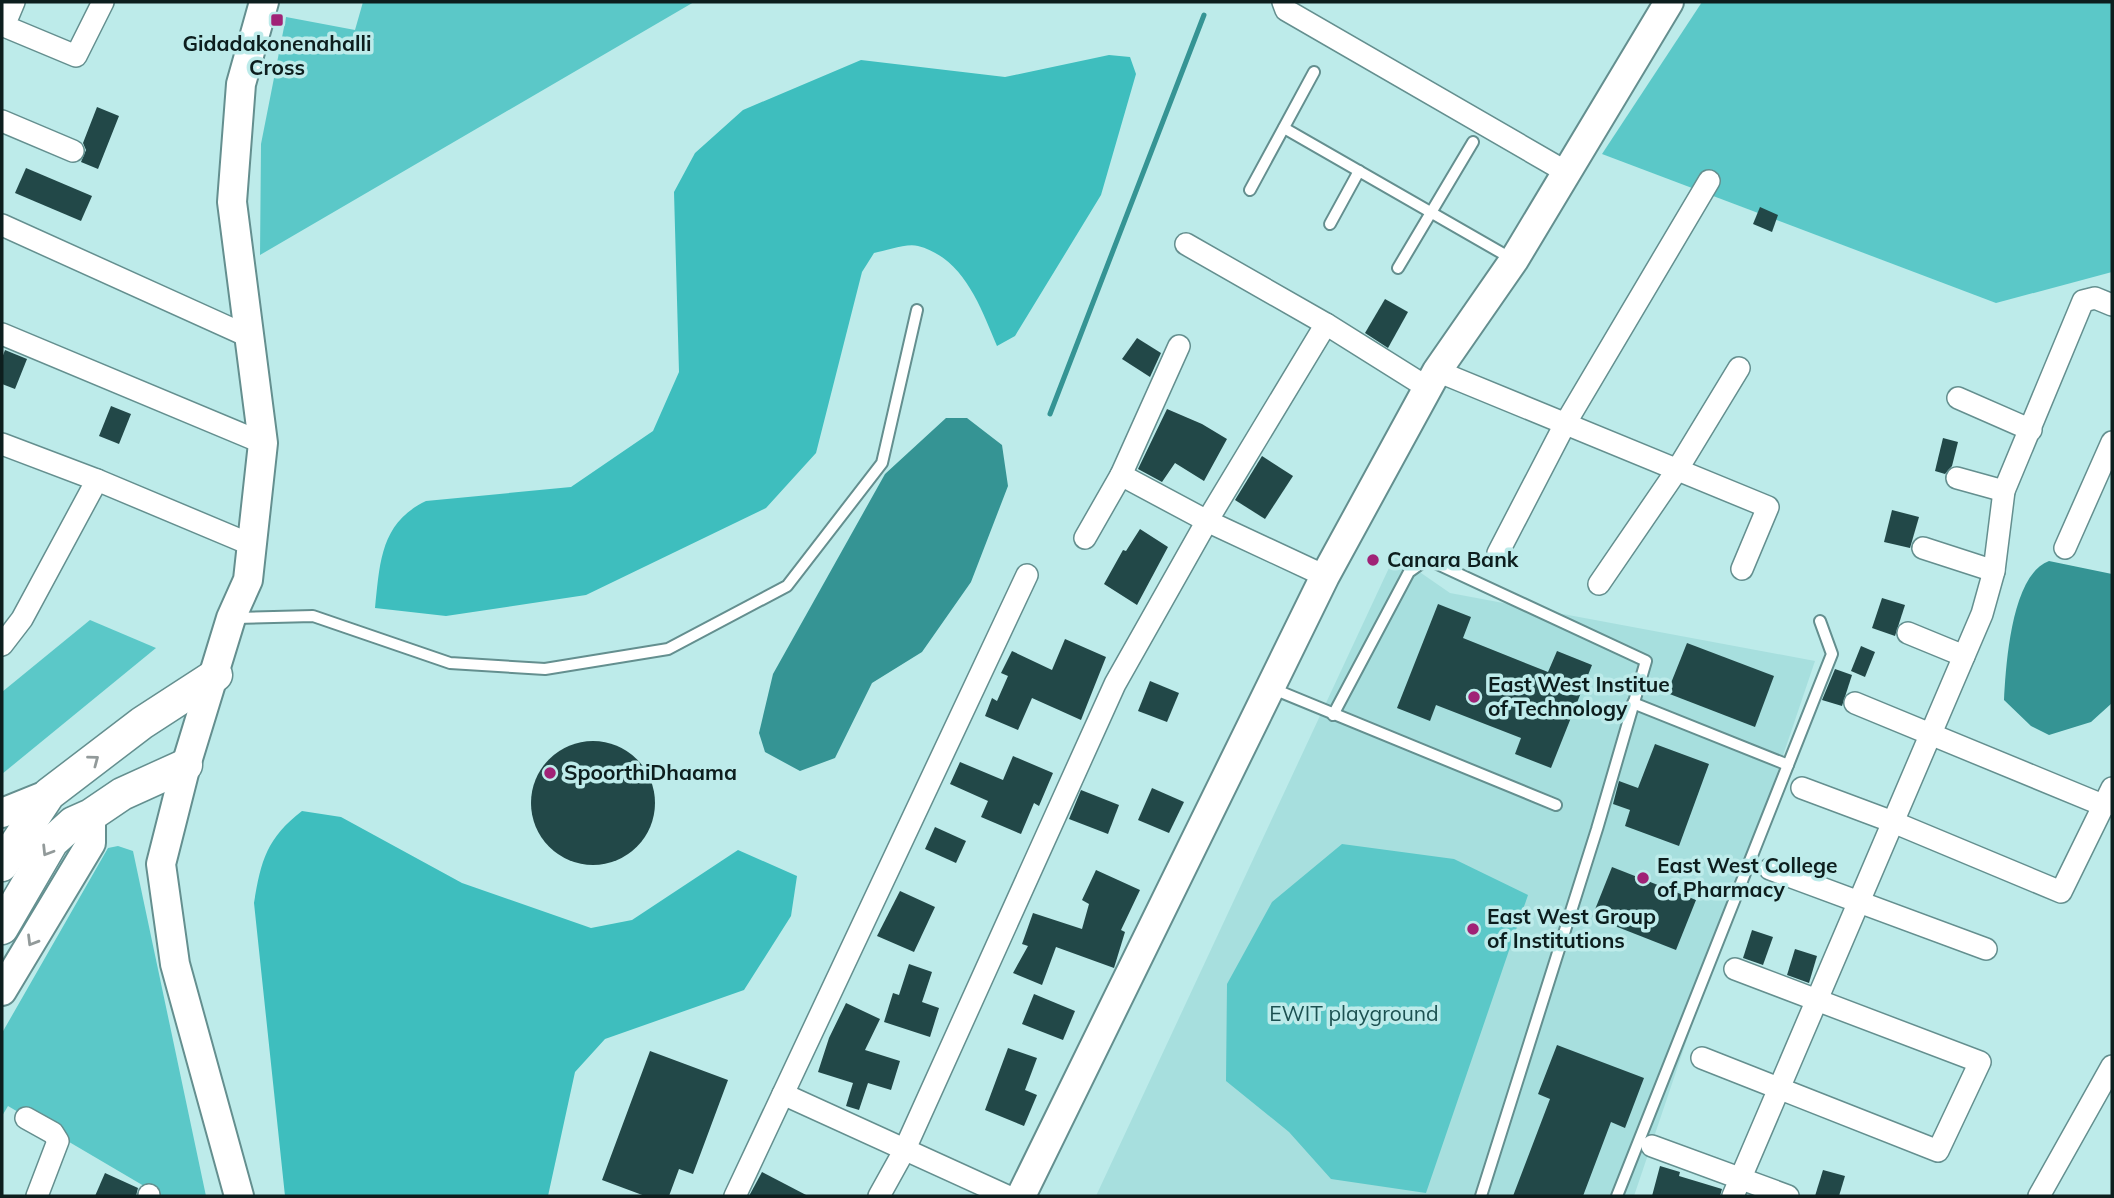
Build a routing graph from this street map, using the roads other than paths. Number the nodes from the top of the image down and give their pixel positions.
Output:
1 (14, 2) edge
2 (103, 2) edge
3 (264, 2) edge
4 (1283, 2) edge
5 (1669, 2) edge
6 (3, 29) edge
7 (1314, 72) dead end
8 (2, 121) edge
9 (1284, 128) junction
10 (1473, 142) dead end
11 (73, 151) dead end
12 (1359, 171) junction
13 (1568, 173) junction
14 (1709, 181) dead end
15 (1250, 190) dead end
16 (1430, 212) junction
17 (1330, 224) dead end
18 (2, 225) edge
19 (1186, 244) dead end
20 (1514, 260) junction
21 (1398, 268) dead end
22 (2112, 305) edge
23 (917, 310) dead end
24 (1326, 324) junction
25 (2, 334) edge
26 (252, 338) junction
27 (1179, 346) dead end
28 (1739, 368) dead end
29 (1432, 380) junction
30 (1958, 398) dead end
31 (1565, 424) junction
32 (2031, 430) junction
33 (2112, 442) edge
34 (263, 443) junction
35 (2, 444) edge
36 (1677, 470) junction
37 (1121, 475) junction
38 (1957, 478) dead end
39 (97, 480) junction
40 (2004, 491) junction
41 (1207, 521) junction
42 (1085, 537) dead end
43 (252, 545) junction
44 (1923, 548) dead end
45 (2065, 548) dead end
46 (1498, 553) dead end
47 (1742, 569) dead end
48 (1994, 571) junction
49 (1027, 575) dead end
50 (1325, 576) junction
51 (1599, 584) dead end
52 (12, 617) edge
53 (231, 618) junction
54 (1819, 621) dead end
55 (1908, 633) dead end
56 (2, 645) edge
57 (1964, 656) junction
58 (216, 675) junction
59 (1271, 688) junction
60 (1855, 703) dead end
61 (1633, 704) junction
62 (1333, 715) junction
63 (1931, 733) junction
64 (186, 765) junction
65 (1788, 765) junction
66 (1802, 788) dead end
67 (49, 794) junction
68 (2108, 797) edge
69 (1556, 805) dead end
70 (2, 813) edge
71 (91, 815) junction
72 (1893, 822) junction
73 (2, 864) edge
74 (1770, 869) dead end
75 (1858, 903) junction
76 (2, 928) edge
77 (1986, 949) dead end
78 (1735, 969) dead end
79 (2, 991) edge
80 (1817, 998) junction
81 (1702, 1058) dead end
82 (2112, 1066) edge
83 (1778, 1088) junction
84 (783, 1094) junction
85 (26, 1118) dead end
86 (1652, 1146) dead end
87 (904, 1151) junction
88 (1737, 1188) edge
89 (37, 1196) edge
90 (239, 1196) edge
91 (735, 1196) edge
92 (879, 1196) edge
93 (1007, 1196) edge
94 (1021, 1196) edge
95 (1481, 1196) edge
96 (1618, 1196) edge
97 (1787, 1196) edge
98 (2039, 1196) edge

1 - 6 street
2 - 6 street
3 - 26 street
4 - 13 street
5 - 13 street
7 - 9 lane
8 - 11 street
9 - 12 lane
9 - 15 lane
10 - 16 lane
12 - 16 lane
12 - 17 lane
13 - 20 street
14 - 31 street
16 - 20 lane
16 - 21 lane
18 - 26 street
19 - 24 street
20 - 29 street
22 - 32 street
23 - 53 lane
24 - 29 street
24 - 41 street
25 - 34 street
26 - 34 street
27 - 37 street
28 - 36 street
29 - 31 street
29 - 50 street
30 - 32 street
31 - 36 street
31 - 46 street
32 - 40 street
33 - 45 street
34 - 43 street
35 - 39 street
36 - 47 street
36 - 51 street
37 - 41 street
37 - 42 street
38 - 40 street
39 - 43 street
39 - 52 street
40 - 48 street
41 - 50 street
41 - 87 street
43 - 53 street
44 - 48 street
48 - 57 street
49 - 84 street
50 - 59 street
52 - 56 street
53 - 58 street
54 - 65 lane
55 - 57 street
57 - 63 street
58 - 64 street
67 -> 58 main road
59 - 62 lane
59 - 94 street
60 - 63 street
61 - 62 lane
61 - 65 lane
61 - 95 lane
62 - 69 lane
63 - 68 street
63 - 72 street
64 - 71 main road
64 - 90 street
65 - 96 lane
66 - 72 street
67 - 70 street
67 - 73 main road
68 - 72 street
71 -> 76 main road
71 -> 79 street
72 - 75 street
74 - 75 street
75 - 77 street
75 - 80 street
78 - 80 street
80 - 83 street
80 - 83 street
81 - 83 street
82 - 98 street
83 - 88 street
84 - 87 street
84 - 91 street
85 - 89 street
86 - 88 street
87 - 92 street
87 - 93 street
88 - 97 street

